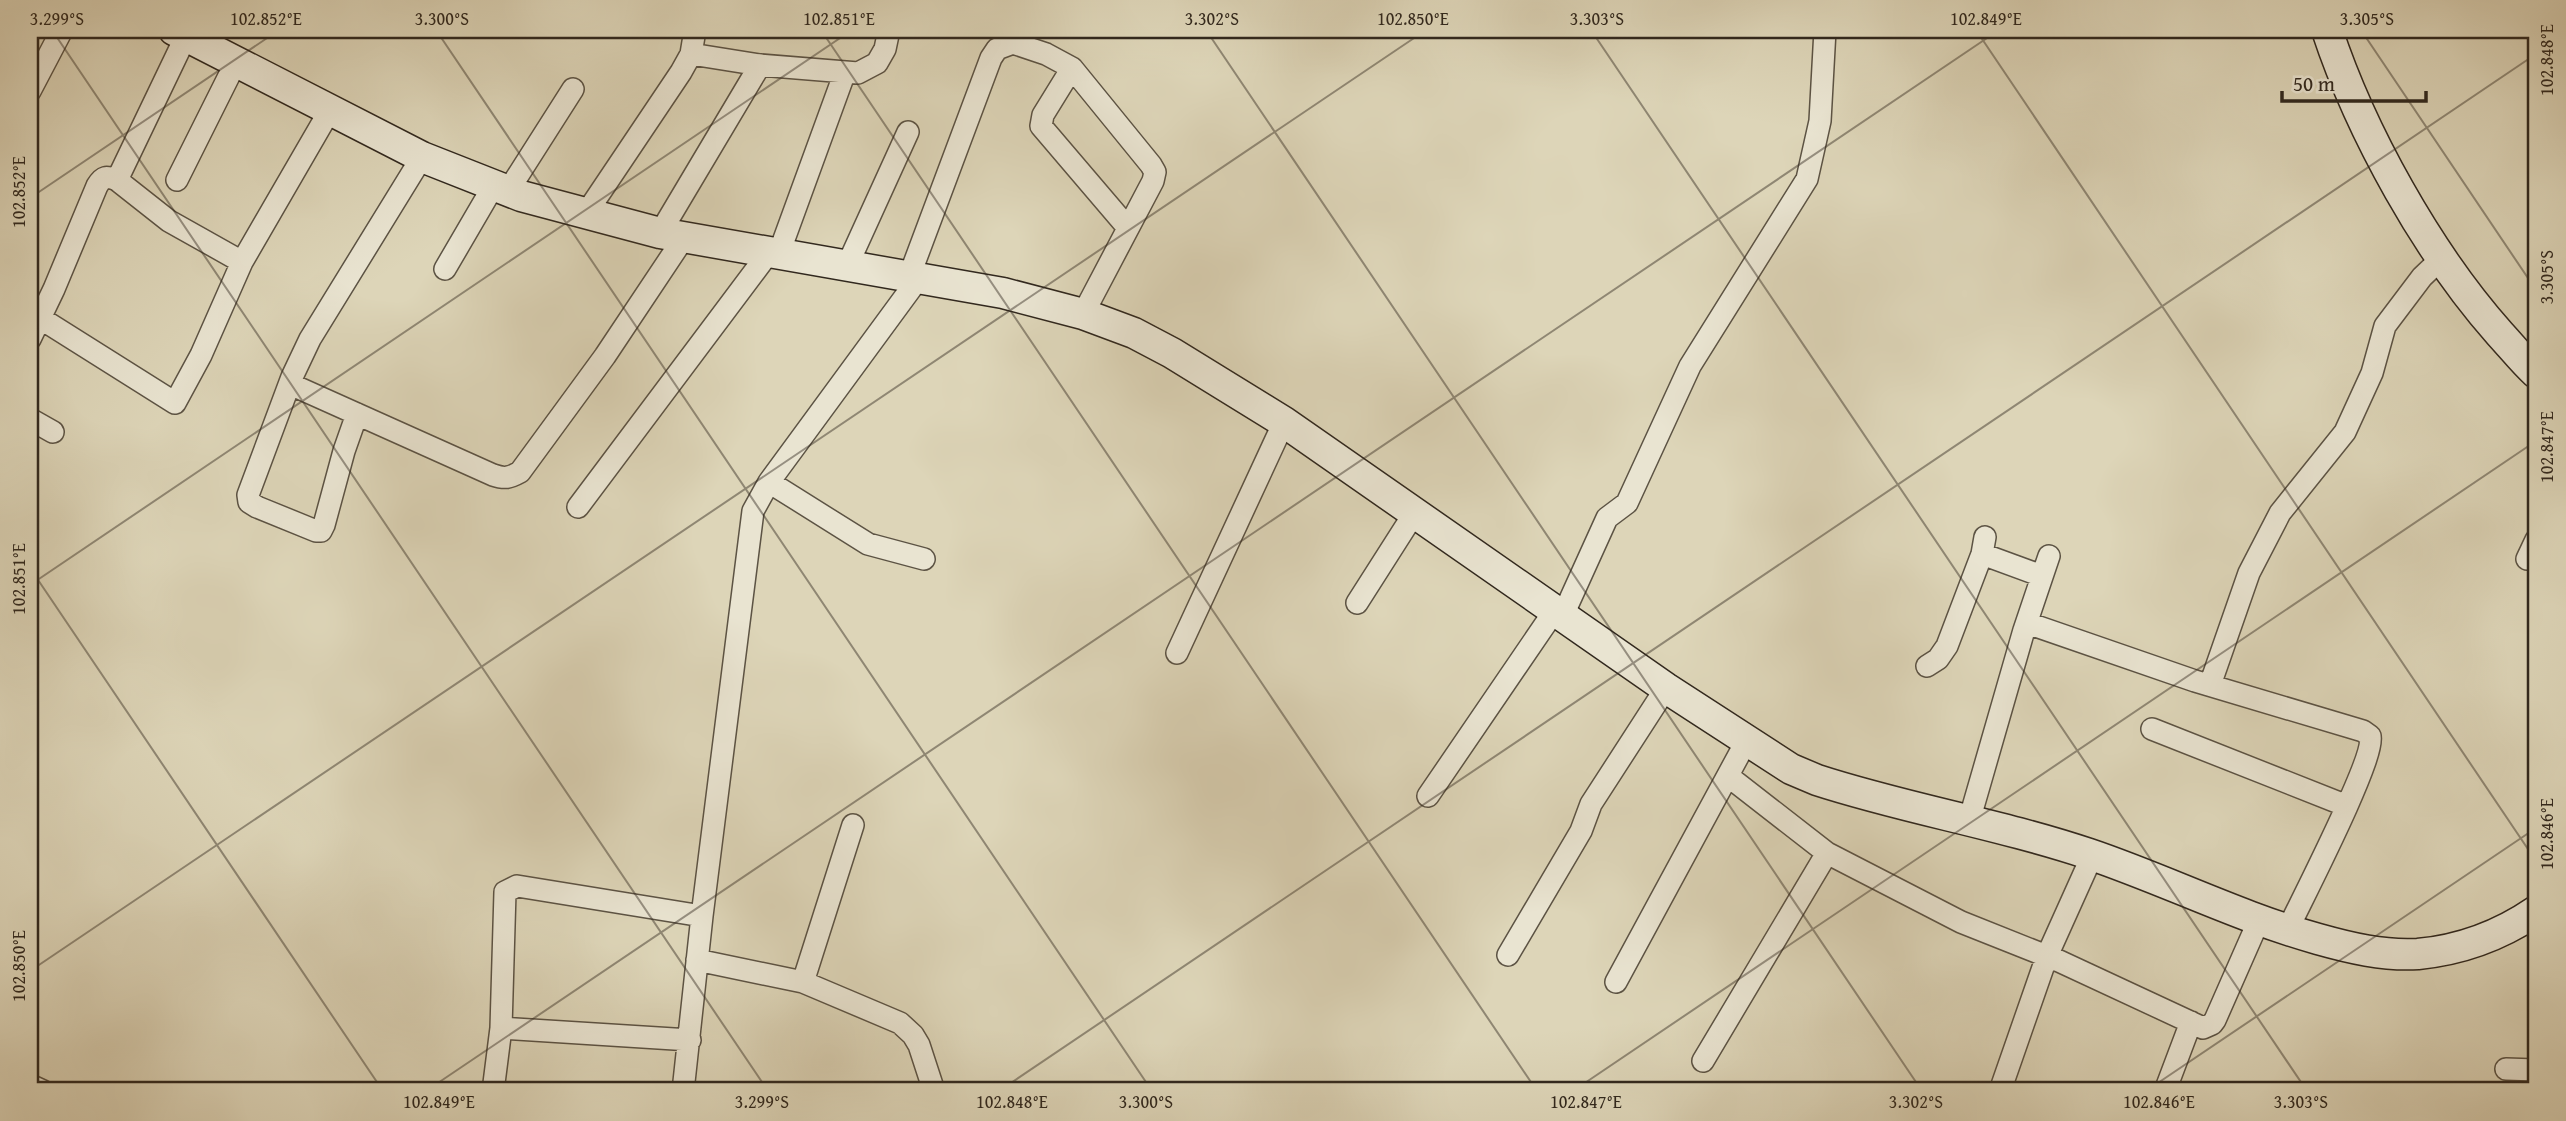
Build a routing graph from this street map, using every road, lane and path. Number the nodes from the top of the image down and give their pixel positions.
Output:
1 (62, 30) edge
2 (695, 30) edge
3 (889, 30) edge
4 (1825, 30) edge
5 (2327, 30) edge
6 (180, 33) edge
7 (691, 54) junction
8 (236, 62) junction
9 (760, 65) junction
10 (1072, 68) junction
11 (845, 72) junction
12 (573, 89) dead end
13 (30, 91) edge
14 (330, 110) junction
15 (908, 132) dead end
16 (422, 157) junction
17 (117, 180) junction
18 (177, 180) dead end
19 (501, 188) junction
20 (585, 215) junction
21 (1128, 228) junction
22 (672, 234) junction
23 (775, 252) junction
24 (2442, 258) junction
25 (243, 262) junction
26 (847, 266) junction
27 (445, 269) dead end
28 (913, 278) junction
29 (1083, 314) junction
30 (40, 318) junction
31 (30, 339) edge
32 (2536, 373) edge
33 (290, 384) junction
34 (357, 414) junction
35 (30, 419) edge
36 (1284, 422) junction
37 (54, 432) dead end
38 (769, 482) junction
39 (578, 507) dead end
40 (1415, 512) junction
41 (2049, 556) dead end
42 (924, 559) dead end
43 (2042, 576) junction
44 (1357, 603) dead end
45 (1559, 613) junction
46 (2027, 623) junction
47 (1177, 653) dead end
48 (1927, 666) dead end
49 (2210, 685) junction
50 (1667, 688) junction
51 (2152, 729) dead end
52 (1747, 740) junction
53 (1728, 776) junction
54 (1428, 796) dead end
55 (2347, 806) junction
56 (1969, 821) junction
57 (853, 825) dead end
58 (1827, 853) junction
59 (2092, 856) junction
60 (2536, 911) edge
61 (702, 916) junction
62 (2259, 920) junction
63 (2287, 931) junction
64 (1508, 955) dead end
65 (2047, 956) junction
66 (697, 960) junction
67 (803, 982) junction
68 (1616, 982) dead end
69 (2191, 1022) junction
70 (501, 1028) junction
71 (690, 1040) junction
72 (1703, 1061) dead end
73 (2506, 1069) dead end
74 (2536, 1070) edge
75 (30, 1085) edge
76 (43, 1091) edge
77 (493, 1091) edge
78 (506, 1091) edge
79 (683, 1091) edge
80 (934, 1091) edge
81 (2000, 1091) edge
82 (2165, 1091) edge

1 - 13 street
2 - 7 street
3 - 11 street
4 - 45 street
5 - 24 street
6 - 8 street
6 - 17 street
7 - 9 street
7 - 20 street
8 - 14 street
8 - 18 street
9 - 11 street
9 - 22 street
10 - 21 street
10 - 21 street
10 - 28 street
11 - 23 street
12 - 19 street
14 - 16 street
14 - 25 street
15 - 26 street
16 - 19 street
16 - 33 street
17 - 25 street
17 - 30 street
19 - 20 street
19 - 27 street
20 - 22 street
21 - 29 street
22 - 23 street
22 - 34 street
23 - 26 street
23 - 39 street
24 - 32 street
24 - 49 street
25 - 30 street
26 - 28 street
28 - 29 street
28 - 38 street
29 - 36 street
30 - 31 street
33 - 34 street
33 - 34 street
35 - 37 street
36 - 40 street
36 - 47 street
38 - 42 street
38 - 61 street
40 - 44 street
40 - 45 street
41 - 43 street
43 - 46 street
43 - 48 street
45 - 50 street
45 - 54 street
46 - 49 street
46 - 56 street
49 - 55 street
50 - 52 street
50 - 64 street
51 - 55 street
52 - 53 street
52 - 56 street
53 - 58 street
53 - 68 street
55 - 63 street
56 - 59 street
57 - 67 street
58 - 65 street
58 - 72 street
59 - 62 street
59 - 65 street
60 - 63 street
61 - 66 street
61 - 70 street
62 - 63 street
62 - 69 street
65 - 69 street
65 - 81 street
66 - 67 street
66 - 71 street
67 - 80 street
69 - 82 street
70 - 71 street
70 - 77 street
71 - 79 street
73 - 74 street
75 - 76 street
77 - 78 street

